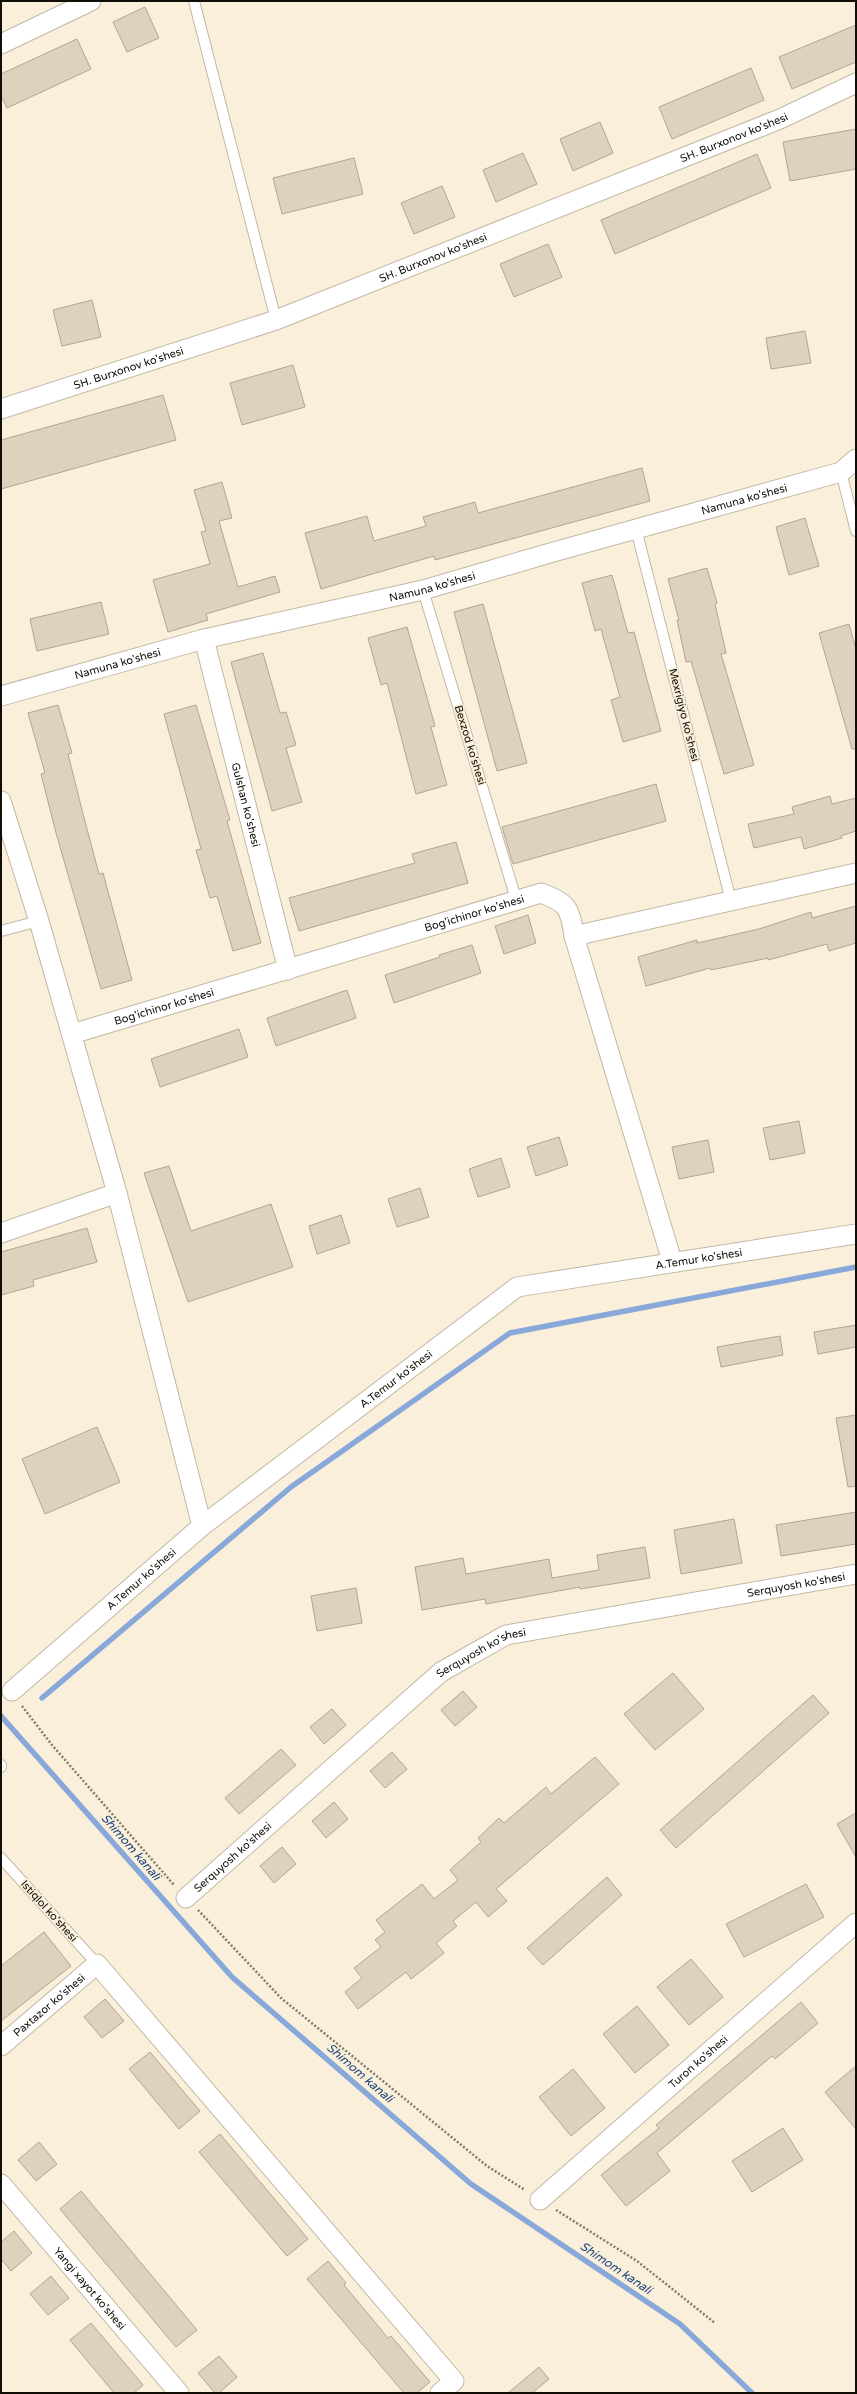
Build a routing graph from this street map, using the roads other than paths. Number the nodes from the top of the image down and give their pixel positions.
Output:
1 (91, 1) edge
2 (194, 1) edge
3 (1, 44) edge
4 (856, 83) edge
5 (276, 320) junction
6 (1, 409) edge
7 (856, 458) edge
8 (841, 472) junction
9 (636, 529) junction
10 (856, 531) edge
11 (423, 590) junction
12 (204, 640) junction
13 (1, 696) edge
14 (1, 801) edge
15 (856, 873) edge
16 (516, 899) junction
17 (731, 901) junction
18 (39, 921) junction
19 (1, 931) edge
20 (574, 936) junction
21 (288, 970) junction
22 (72, 1034) junction
23 (117, 1193) junction
24 (1, 1232) edge
25 (856, 1234) edge
26 (672, 1262) junction
27 (202, 1526) junction
28 (856, 1574) edge
29 (12, 1691) road end
30 (1, 1858) edge
31 (186, 1898) road end
32 (856, 1924) edge
33 (97, 1964) junction
34 (1, 2046) edge
35 (1, 2184) edge
36 (540, 2200) road end
37 (179, 2393) edge
38 (440, 2393) edge

1 - 3 street
2 - 5 lane
4 - 5 street, SH. Burxonov ko'shesi
5 - 6 street, SH. Burxonov ko'shesi
7 - 8 street, Namuna ko'shesi
8 - 9 street, Namuna ko'shesi
8 - 10 lane
9 - 11 street, Namuna ko'shesi
9 - 17 lane, Mexrigiyo ko'shesi
11 - 12 street, Namuna ko'shesi
11 - 16 lane, Bexzod ko'shesi
12 - 13 street, Namuna ko'shesi
12 - 21 street, Gulshan ko'shesi
14 - 18 street
15 - 17 street
16 - 20 street, Bog'ichinor ko'shesi
16 - 21 street, Bog'ichinor ko'shesi
17 - 20 street
18 - 19 lane
18 - 22 street
20 - 26 street, Bog'ichinor ko'shesi
21 - 22 street, Bog'ichinor ko'shesi
22 - 23 street
23 - 24 street
23 - 27 street
25 - 26 street, A.Temur ko'shesi
26 - 27 street, A.Temur ko'shesi
27 - 29 street, A.Temur ko'shesi
28 - 31 street, Serquyosh ko'shesi
30 - 33 lane, Istiqlol ko'shesi
32 - 36 street, Turon ko'shesi
33 - 34 street, Paxtazor ko'shesi
33 - 38 street
35 - 37 street, Yangi xayot ko'shesi

